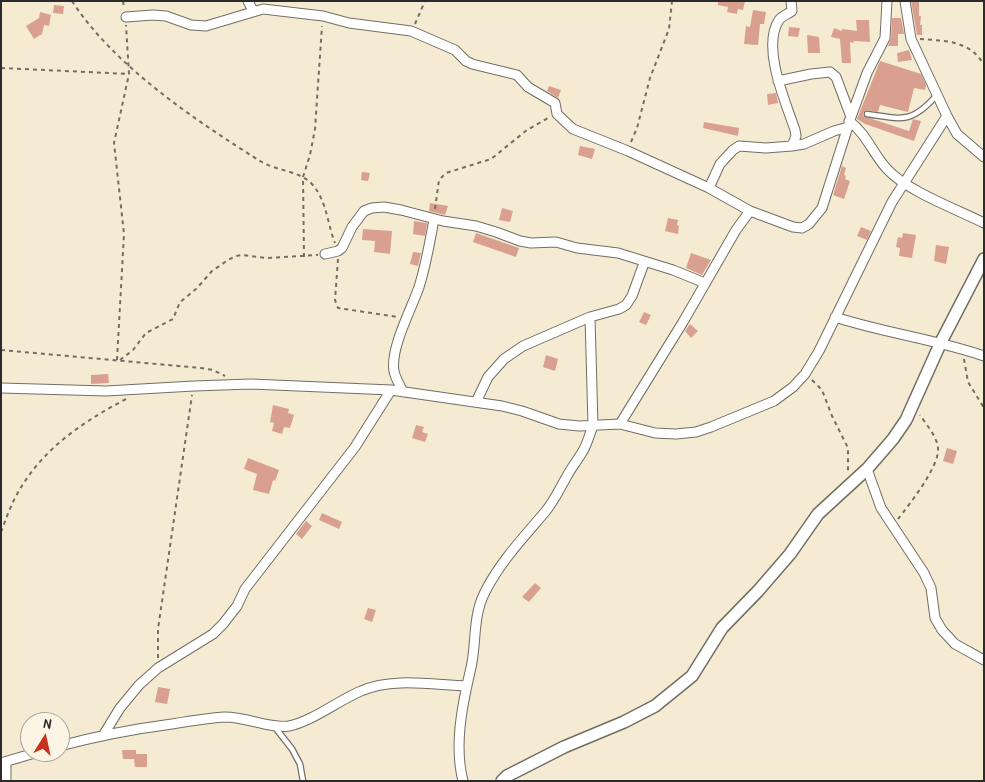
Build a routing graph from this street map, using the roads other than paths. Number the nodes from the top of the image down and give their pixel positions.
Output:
1 (248, 1) edge
2 (791, 1) edge
3 (887, 1) edge
4 (905, 1) edge
5 (253, 11) junction
6 (126, 17) road end
7 (778, 81) junction
8 (937, 95) junction
9 (868, 114) dead end
10 (947, 116) junction
11 (849, 122) junction
12 (792, 146) junction
13 (984, 158) edge
14 (903, 183) junction
15 (709, 188) junction
16 (750, 211) junction
17 (434, 219) junction
18 (984, 222) edge
19 (325, 254) road end
20 (984, 260) edge
21 (644, 263) junction
22 (706, 283) junction
23 (590, 317) junction
24 (835, 317) junction
25 (941, 342) junction
26 (984, 356) edge
27 (1, 388) edge
28 (391, 390) junction
29 (403, 392) junction
30 (476, 402) junction
31 (620, 424) junction
32 (592, 426) junction
33 (867, 469) junction
34 (984, 660) edge
35 (467, 686) junction
36 (274, 726) junction
37 (104, 734) junction
38 (70, 743) edge
39 (20, 757) edge
40 (4, 762) edge
41 (6, 781) edge
42 (303, 781) edge
43 (463, 781) edge
44 (502, 781) edge

1 - 5 street
2 - 7 street
3 - 11 street
4 - 8 street
5 - 6 street
5 - 15 street
7 - 11 street
7 - 12 street
8 - 9 lane
8 - 10 street
10 - 13 street
10 - 14 street
11 - 12 street
11 - 14 street
11 - 16 street
12 - 15 street
14 - 18 street
14 - 24 street
15 - 16 street
16 - 22 street
17 - 19 street
17 - 21 street
17 - 29 street
20 - 25 street
21 - 22 street
21 - 23 street
22 - 31 street
23 - 30 street
23 - 32 street
24 - 25 street
24 - 31 street
25 - 26 street
25 - 33 street
27 - 28 street
28 - 29 street
28 - 37 street
29 - 30 street
30 - 32 street
31 - 32 street
32 - 35 street
33 - 34 street
33 - 44 street
35 - 36 street
35 - 43 street
36 - 37 street
36 - 42 lane
37 - 38 street
39 - 40 street
40 - 41 street

